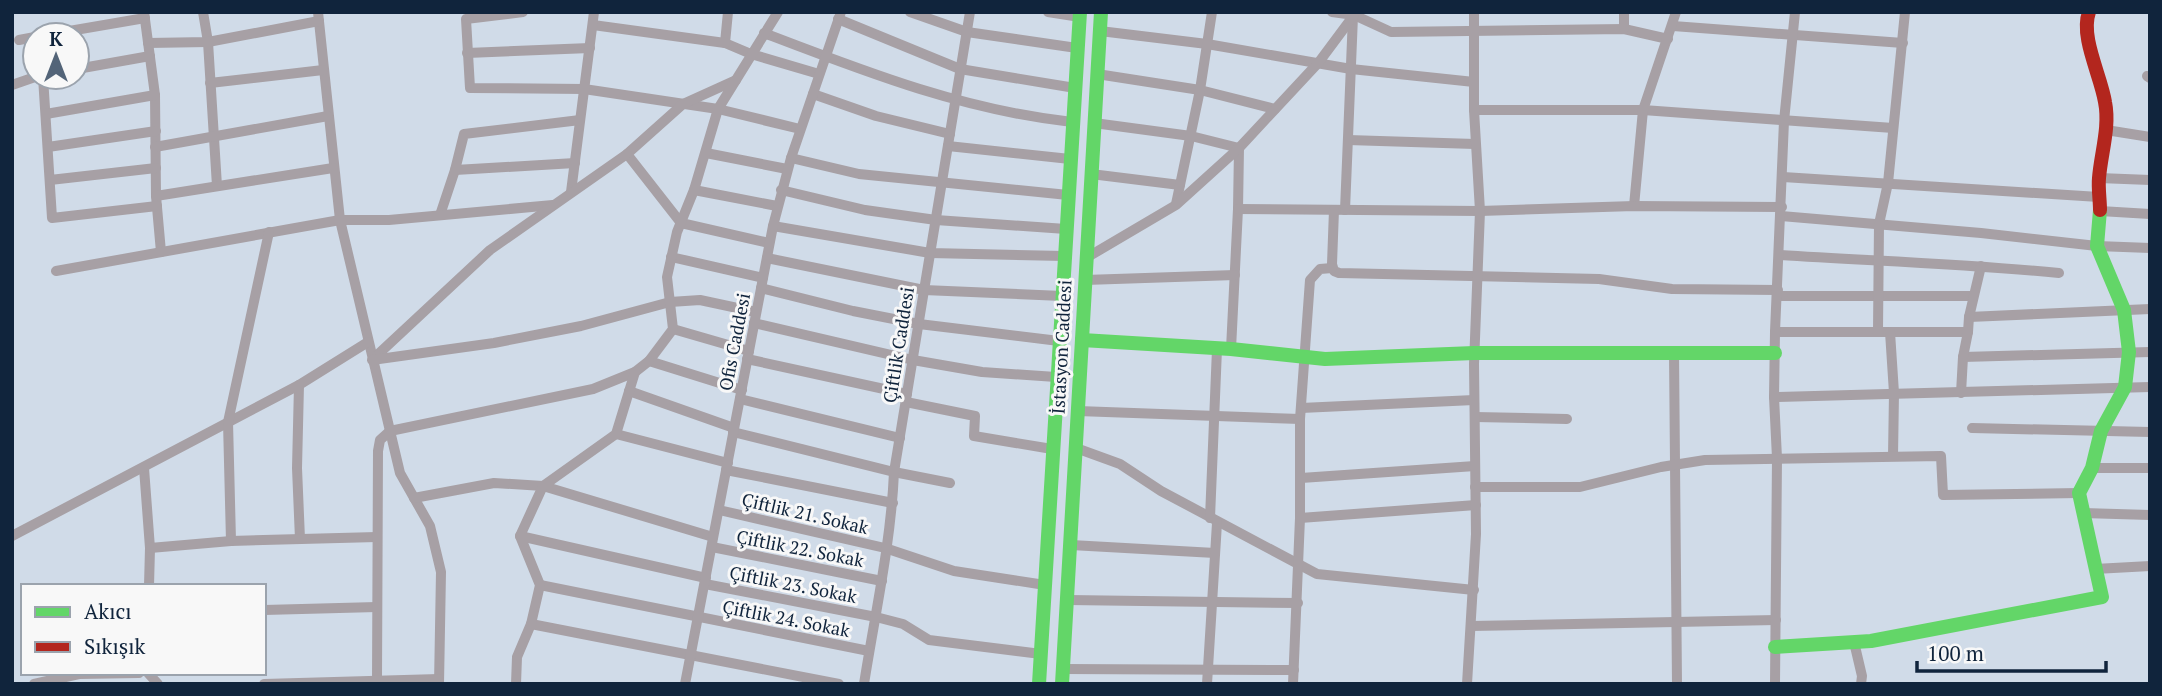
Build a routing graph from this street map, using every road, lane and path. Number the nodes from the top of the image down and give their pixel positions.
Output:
1 (204, 12) edge
2 (523, 12) edge
3 (594, 12) edge
4 (728, 12) edge
5 (778, 12) edge
6 (910, 12) edge
7 (970, 12) edge
8 (1048, 12) edge
9 (1101, 12) edge
10 (1212, 12) edge
11 (1332, 12) edge
12 (1474, 12) edge
13 (1624, 12) edge
14 (1676, 12) edge
15 (1795, 12) edge
16 (1905, 12) edge
17 (2089, 12) edge
18 (1354, 14) edge
19 (144, 15) edge
20 (1080, 15) edge
21 (839, 16) edge
22 (318, 17) edge
23 (593, 25) junction
24 (91, 26) edge
25 (1673, 26) junction
26 (1624, 29) junction
27 (1100, 31) junction
28 (967, 32) junction
29 (1474, 32) junction
30 (764, 33) junction
31 (1793, 34) junction
32 (1668, 39) junction
33 (208, 42) junction
34 (148, 43) junction
35 (725, 43) junction
36 (1903, 43) junction
37 (1207, 44) junction
38 (590, 48) junction
39 (1077, 48) junction
40 (467, 53) junction
41 (751, 54) junction
42 (150, 55) junction
43 (825, 56) junction
44 (1319, 62) junction
45 (91, 66) edge
46 (960, 69) junction
47 (1351, 69) junction
48 (324, 71) junction
49 (820, 74) junction
50 (1097, 74) junction
51 (736, 80) junction
52 (1474, 82) junction
53 (210, 83) junction
54 (1074, 88) junction
55 (584, 89) junction
56 (1200, 90) junction
57 (44, 91) edge
58 (813, 94) junction
59 (155, 95) junction
60 (955, 101) junction
61 (683, 104) junction
62 (718, 109) junction
63 (1275, 109) junction
64 (1474, 110) junction
65 (1643, 110) junction
66 (46, 114) junction
67 (328, 117) junction
68 (580, 120) junction
69 (1784, 121) junction
70 (1072, 122) junction
71 (1094, 123) junction
72 (1893, 128) junction
73 (800, 130) junction
74 (2106, 130) junction
75 (156, 131) junction
76 (950, 134) junction
77 (1191, 136) junction
78 (2150, 136) edge
79 (212, 138) junction
80 (1348, 140) junction
81 (1475, 144) junction
82 (155, 146) junction
83 (948, 146) junction
84 (48, 147) junction
85 (1239, 148) junction
86 (706, 153) junction
87 (627, 154) junction
88 (791, 158) junction
89 (1070, 159) junction
90 (575, 163) junction
91 (156, 168) junction
92 (333, 168) junction
93 (787, 169) junction
94 (455, 170) junction
95 (1091, 174) junction
96 (1783, 177) junction
97 (2099, 178) junction
98 (50, 180) junction
99 (2150, 180) edge
100 (942, 183) junction
101 (1888, 183) junction
102 (1180, 185) junction
103 (218, 186) junction
104 (694, 190) junction
105 (781, 190) junction
106 (571, 192) junction
107 (1068, 195) junction
108 (156, 201) junction
109 (2100, 204) junction
110 (553, 205) junction
111 (1176, 205) junction
112 (777, 206) junction
113 (1634, 206) junction
114 (1238, 209) junction
115 (1339, 210) junction
116 (1480, 211) junction
117 (1781, 211) junction
118 (2150, 214) edge
119 (440, 215) junction
120 (340, 220) junction
121 (936, 220) junction
122 (681, 223) junction
123 (1880, 224) junction
124 (773, 226) junction
125 (1066, 229) junction
126 (270, 232) junction
127 (769, 243) junction
128 (2097, 246) junction
129 (2150, 248) edge
130 (161, 252) junction
131 (930, 253) junction
132 (1780, 255) junction
133 (1064, 256) junction
134 (671, 257) junction
135 (767, 258) junction
136 (1087, 258) junction
137 (1879, 262) junction
138 (1981, 266) junction
139 (1332, 268) junction
140 (56, 271) dead end
141 (2059, 273) dead end
142 (1235, 275) junction
143 (1478, 276) junction
144 (1085, 280) junction
145 (762, 283) junction
146 (924, 290) junction
147 (1778, 293) junction
148 (1877, 294) junction
149 (1062, 296) junction
150 (1973, 296) junction
151 (670, 302) junction
152 (2150, 309) edge
153 (2124, 310) junction
154 (755, 317) junction
155 (1969, 317) junction
156 (919, 324) junction
157 (673, 329) junction
158 (1878, 331) junction
159 (1775, 332) junction
160 (1890, 332) junction
161 (1968, 332) junction
162 (1082, 340) junction
163 (1059, 341) junction
164 (368, 342) junction
165 (1224, 349) junction
166 (2129, 352) junction
167 (2150, 352) edge
168 (1474, 353) junction
169 (1674, 353) junction
170 (1775, 353) junction
171 (748, 355) junction
172 (1963, 357) junction
173 (1305, 358) junction
174 (372, 360) junction
175 (913, 360) junction
176 (649, 361) junction
177 (635, 372) junction
178 (1056, 377) junction
179 (299, 385) junction
180 (2125, 387) junction
181 (2150, 387) edge
182 (629, 391) junction
183 (1894, 393) junction
184 (1961, 393) junction
185 (741, 394) junction
186 (1774, 397) junction
187 (906, 398) junction
188 (1474, 400) junction
189 (1078, 411) junction
190 (1300, 413) junction
191 (1215, 417) junction
192 (1475, 417) junction
193 (1567, 419) dead end
194 (228, 422) junction
195 (1972, 428) dead end
196 (734, 430) junction
197 (390, 431) junction
198 (2101, 431) junction
199 (2150, 432) edge
200 (616, 434) junction
201 (900, 438) junction
202 (1076, 448) junction
203 (1052, 449) junction
204 (1893, 456) junction
205 (1777, 458) junction
206 (1675, 464) junction
207 (727, 466) junction
208 (1475, 467) junction
209 (144, 468) junction
210 (2092, 468) junction
211 (2150, 468) edge
212 (894, 472) junction
213 (1301, 478) junction
214 (950, 484) dead end
215 (544, 486) junction
216 (1475, 487) junction
217 (2079, 493) junction
218 (414, 498) junction
219 (893, 503) junction
220 (1476, 505) junction
221 (719, 510) junction
222 (2083, 513) junction
223 (2150, 515) edge
224 (1300, 518) junction
225 (1213, 520) junction
226 (12, 536) edge
227 (520, 536) junction
228 (377, 537) junction
229 (300, 539) junction
230 (231, 541) junction
231 (713, 542) junction
232 (1071, 545) junction
233 (150, 548) junction
234 (885, 548) junction
235 (1215, 553) junction
236 (1298, 563) junction
237 (2150, 566) edge
238 (2095, 569) junction
239 (705, 581) junction
240 (882, 581) junction
241 (149, 584) edge
242 (1045, 584) junction
243 (540, 585) junction
244 (1474, 590) junction
245 (1068, 600) junction
246 (1212, 602) junction
247 (1298, 603) junction
248 (377, 607) junction
249 (266, 610) edge
250 (876, 617) junction
251 (698, 618) junction
252 (1776, 620) junction
253 (1678, 621) junction
254 (531, 624) junction
255 (1471, 625) junction
256 (1854, 642) junction
257 (1775, 646) junction
258 (869, 651) junction
259 (690, 654) junction
260 (1041, 654) junction
261 (1208, 670) junction
262 (1294, 670) junction
263 (74, 675) edge
264 (1062, 676) edge
265 (439, 681) edge
266 (381, 682) edge
267 (34, 684) edge
268 (264, 684) edge
269 (516, 684) edge
270 (685, 684) edge
271 (839, 684) edge
272 (864, 684) edge
273 (1039, 684) edge
274 (1207, 684) edge
275 (1293, 684) edge
276 (1467, 684) edge
277 (1677, 684) edge
278 (1775, 684) edge
279 (1861, 684) edge

1 - 33 street
2 - 40 street
3 - 23 street
4 - 35 street
5 - 30 street
6 - 28 street
7 - 28 street, Çiftlik Caddesi
8 - 20 street
9 - 27 street, İstasyon Caddesi
10 - 37 street
11 - 18 street
12 - 29 street
13 - 26 street
14 - 25 street
15 - 31 street
16 - 36 street
17 - 74 street
18 - 29 street
18 - 44 street
18 - 47 street
19 - 24 street
19 - 34 street
20 - 39 street
21 - 43 street, Ofis Caddesi
21 - 46 street
22 - 33 street
22 - 48 street
23 - 35 street
23 - 38 street
25 - 31 street
25 - 32 street
26 - 29 street
26 - 32 street
27 - 37 street
27 - 50 street, İstasyon Caddesi
28 - 39 street
28 - 46 street, Çiftlik Caddesi
29 - 52 street
30 - 41 street
30 - 43 street
31 - 36 street
31 - 69 street
32 - 65 street
33 - 34 street
33 - 53 street
34 - 42 street
35 - 41 street
36 - 72 street
37 - 44 street
37 - 56 street
38 - 40 street
38 - 55 street
39 - 54 street
40 - 55 street
41 - 49 street
41 - 51 street
42 - 45 street
42 - 59 street
43 - 49 street, Ofis Caddesi
43 - 60 street
44 - 47 street
44 - 63 street
46 - 54 street
46 - 60 street, Çiftlik Caddesi
47 - 52 street
47 - 80 street
48 - 53 street
48 - 67 street
49 - 58 street, Ofis Caddesi
50 - 56 street
50 - 71 street, İstasyon Caddesi
51 - 61 street
51 - 62 street
52 - 64 street
53 - 79 street
54 - 70 street
55 - 61 street
55 - 68 street
56 - 63 street
56 - 77 street
57 - 66 street
58 - 73 street, Ofis Caddesi
58 - 76 street
59 - 66 street
59 - 75 street
60 - 70 street
60 - 76 street, Çiftlik Caddesi
61 - 62 street
61 - 87 street
62 - 73 street
62 - 86 street
63 - 85 street
64 - 65 street
64 - 81 street
65 - 69 street
65 - 113 street
66 - 84 street
67 - 79 street
67 - 92 street
68 - 90 street
68 - 94 street
69 - 72 street
69 - 96 street
70 - 89 street
71 - 77 street
71 - 95 street, İstasyon Caddesi
72 - 101 street
73 - 88 street, Ofis Caddesi
74 - 78 street
74 - 97 street
75 - 82 street
75 - 84 street
76 - 83 street, Çiftlik Caddesi
77 - 85 street
77 - 102 street
79 - 82 street
79 - 103 street
80 - 81 street
80 - 115 street
81 - 116 street
82 - 91 street
83 - 89 street
83 - 100 street, Çiftlik Caddesi
84 - 98 street
85 - 111 street
85 - 114 street
86 - 93 street
86 - 104 street
87 - 106 street
87 - 122 street
88 - 93 street, Ofis Caddesi
88 - 100 street
89 - 107 street
90 - 94 street
90 - 106 street
91 - 98 street
91 - 108 street
92 - 103 street
92 - 120 street
93 - 105 street, Ofis Caddesi
94 - 119 street
95 - 102 street
95 - 136 street, İstasyon Caddesi
96 - 101 street
96 - 117 street
97 - 99 street
97 - 109 street
98 - 108 street
100 - 107 street
100 - 121 street, Çiftlik Caddesi
101 - 109 street
101 - 123 street
102 - 111 street
103 - 108 street
104 - 112 street
104 - 122 street
105 - 112 street, Ofis Caddesi
105 - 121 street
106 - 110 street
107 - 125 street
108 - 130 street
109 - 118 street
109 - 128 street
110 - 119 street
110 - 174 street
111 - 136 street
112 - 124 street, Ofis Caddesi
113 - 116 street
113 - 117 street
114 - 115 street
114 - 142 street
115 - 116 street
115 - 139 street
116 - 143 street
117 - 123 street
117 - 132 street
119 - 120 street
120 - 126 street
120 - 164 street
121 - 125 street
121 - 131 street, Çiftlik Caddesi
122 - 127 street
122 - 134 street
123 - 128 street
123 - 137 street
124 - 127 street, Ofis Caddesi
124 - 131 street
125 - 133 street
126 - 130 street
126 - 194 street
127 - 135 street, Ofis Caddesi
128 - 129 street
128 - 153 street
130 - 140 street
131 - 133 street
131 - 146 street, Çiftlik Caddesi
132 - 137 street
132 - 147 street
133 - 149 street
134 - 145 street
134 - 151 street
135 - 145 street, Ofis Caddesi
135 - 146 street
136 - 144 street, İstasyon Caddesi
137 - 138 street
137 - 148 street
138 - 141 street
138 - 150 street
139 - 143 street
139 - 173 street
142 - 144 street
142 - 165 street
143 - 147 street
143 - 168 street
144 - 162 street, İstasyon Caddesi
145 - 154 street, Ofis Caddesi
145 - 156 street
146 - 149 street
146 - 156 street, Çiftlik Caddesi
147 - 148 street
147 - 159 street
148 - 150 street
148 - 158 street
149 - 163 street
150 - 155 street
151 - 154 street
151 - 157 street
151 - 174 street
152 - 153 street
153 - 155 street
153 - 166 street
154 - 171 street, Ofis Caddesi
154 - 175 street
155 - 161 street
156 - 163 street
156 - 175 street, Çiftlik Caddesi
157 - 171 street
157 - 176 street
158 - 159 street
158 - 160 street
159 - 170 street
160 - 161 street
160 - 183 street
161 - 172 street
162 - 165 street
162 - 189 street, İstasyon Caddesi
163 - 178 street
164 - 174 street
164 - 179 street
165 - 173 street
165 - 191 street
166 - 167 street
166 - 172 street
166 - 180 street
168 - 169 street
168 - 173 street
168 - 188 street
169 - 170 street
169 - 206 street
170 - 186 street
171 - 185 street, Ofis Caddesi
171 - 187 street
172 - 184 street
173 - 190 street
174 - 197 street
175 - 178 street
175 - 187 street, Çiftlik Caddesi
176 - 177 street
176 - 185 street
177 - 182 street
177 - 197 street
178 - 203 street
179 - 194 street
179 - 229 street
180 - 181 street
180 - 184 street
180 - 198 street
182 - 196 street
182 - 200 street
183 - 184 street
183 - 186 street
183 - 204 street
185 - 196 street, Ofis Caddesi
185 - 201 street
186 - 205 street
187 - 201 street, Çiftlik Caddesi
187 - 203 street
188 - 190 street
188 - 192 street
189 - 191 street
189 - 202 street, İstasyon Caddesi
190 - 191 street
190 - 213 street
191 - 225 street
192 - 193 street
192 - 208 street
194 - 209 street
194 - 230 street
195 - 198 street
196 - 207 street, Ofis Caddesi
196 - 212 street
197 - 218 street
197 - 228 street
198 - 199 street
198 - 210 street
200 - 207 street
200 - 215 street
201 - 212 street, Çiftlik Caddesi
202 - 225 street
202 - 232 street, İstasyon Caddesi
203 - 242 street
204 - 205 street
204 - 217 street
205 - 206 street
205 - 252 street
206 - 216 street
206 - 253 street
207 - 219 street
207 - 221 street, Ofis Caddesi
208 - 213 street
208 - 216 street
209 - 226 street
209 - 233 street
210 - 211 street
210 - 217 street
212 - 214 street
212 - 219 street, Çiftlik Caddesi
213 - 224 street
215 - 218 street, Çiftlik 22. Sokak
215 - 227 street
215 - 231 street, Çiftlik 22. Sokak
216 - 220 street
217 - 222 street
218 - 265 street
219 - 234 street, Çiftlik Caddesi
220 - 224 street
220 - 244 street
221 - 231 street, Ofis Caddesi
221 - 234 street, Çiftlik 21. Sokak
222 - 223 street
222 - 238 street
224 - 236 street
225 - 235 street
225 - 236 street
227 - 239 street, Çiftlik 23. Sokak
227 - 243 street
228 - 229 street
228 - 248 street
229 - 230 street
230 - 233 street
231 - 239 street, Ofis Caddesi
231 - 240 street, Çiftlik 22. Sokak
232 - 235 street
232 - 245 street, İstasyon Caddesi
233 - 241 street
234 - 240 street, Çiftlik Caddesi
234 - 242 street, Çiftlik 21. Sokak
235 - 246 street
236 - 244 street
236 - 247 street
237 - 238 street
238 - 256 street
239 - 250 street, Çiftlik 23. Sokak
239 - 251 street, Ofis Caddesi
240 - 250 street, Çiftlik Caddesi
242 - 260 street
243 - 251 street, Çiftlik 24. Sokak
243 - 254 street
244 - 255 street
245 - 246 street
245 - 264 street, İstasyon Caddesi
246 - 247 street
246 - 261 street
247 - 262 street
248 - 249 street
248 - 266 street
250 - 258 street, Çiftlik Caddesi
250 - 260 street, Çiftlik 23. Sokak
251 - 258 street, Çiftlik 24. Sokak
251 - 259 street, Ofis Caddesi
252 - 253 street
252 - 257 street
253 - 255 street
253 - 277 street
254 - 259 street
254 - 269 street
255 - 276 street
256 - 257 street
256 - 279 street
257 - 278 street
258 - 272 street, Çiftlik Caddesi
259 - 270 street, Ofis Caddesi
259 - 271 street
260 - 273 street
261 - 262 street
261 - 264 street
261 - 274 street
262 - 275 street
263 - 267 street
265 - 266 street
266 - 268 street

